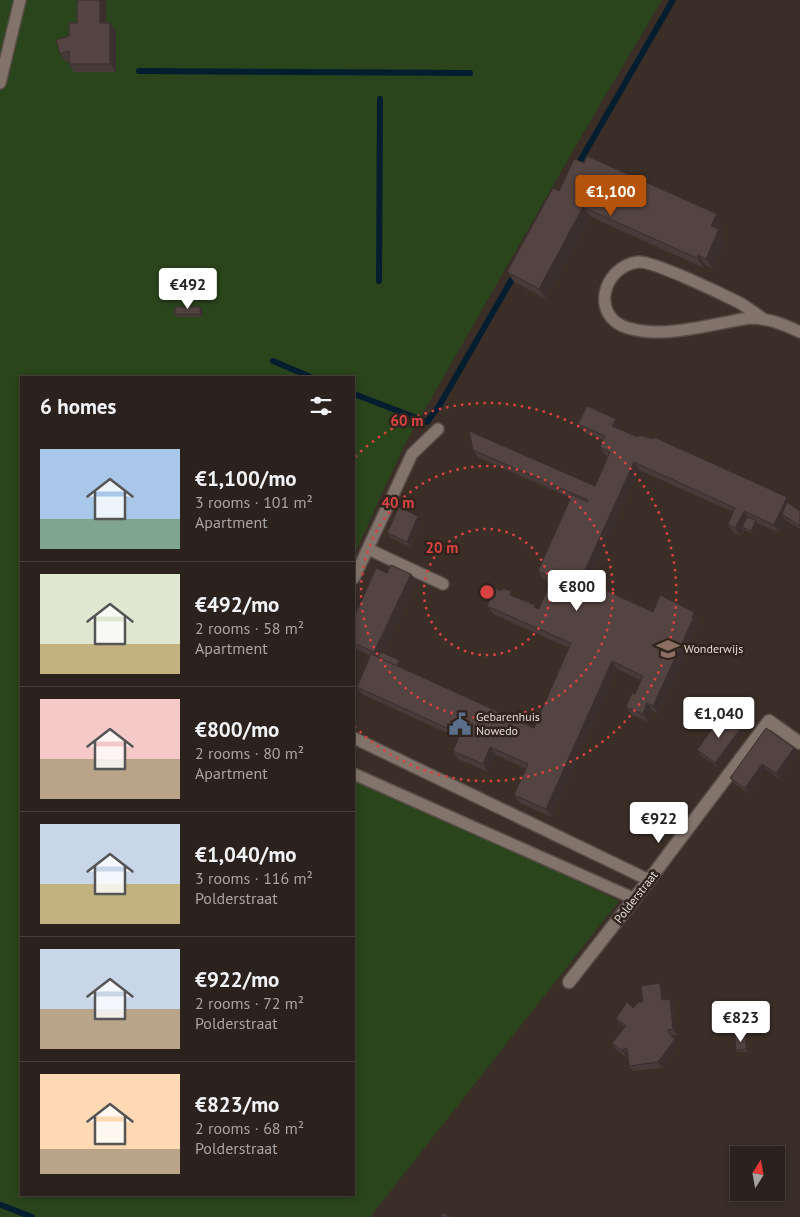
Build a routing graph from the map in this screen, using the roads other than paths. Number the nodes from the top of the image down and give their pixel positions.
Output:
1 (20, 0) edge
2 (0, 83) edge
3 (762, 318) junction
4 (800, 332) edge
5 (438, 428) dead end
6 (368, 549) junction
7 (355, 576) edge
8 (443, 584) dead end
9 (355, 738) edge
10 (800, 743) edge
11 (355, 774) edge
12 (649, 880) junction
13 (635, 899) junction
14 (569, 982) dead end

1 - 2 lane
3 - 3 lane
3 - 4 lane
5 - 6 lane
6 - 7 lane
6 - 8 lane
9 - 12 lane
10 - 12 street, Polderstraat
11 - 13 lane
12 - 13 street, Polderstraat
13 - 14 street, Polderstraat

